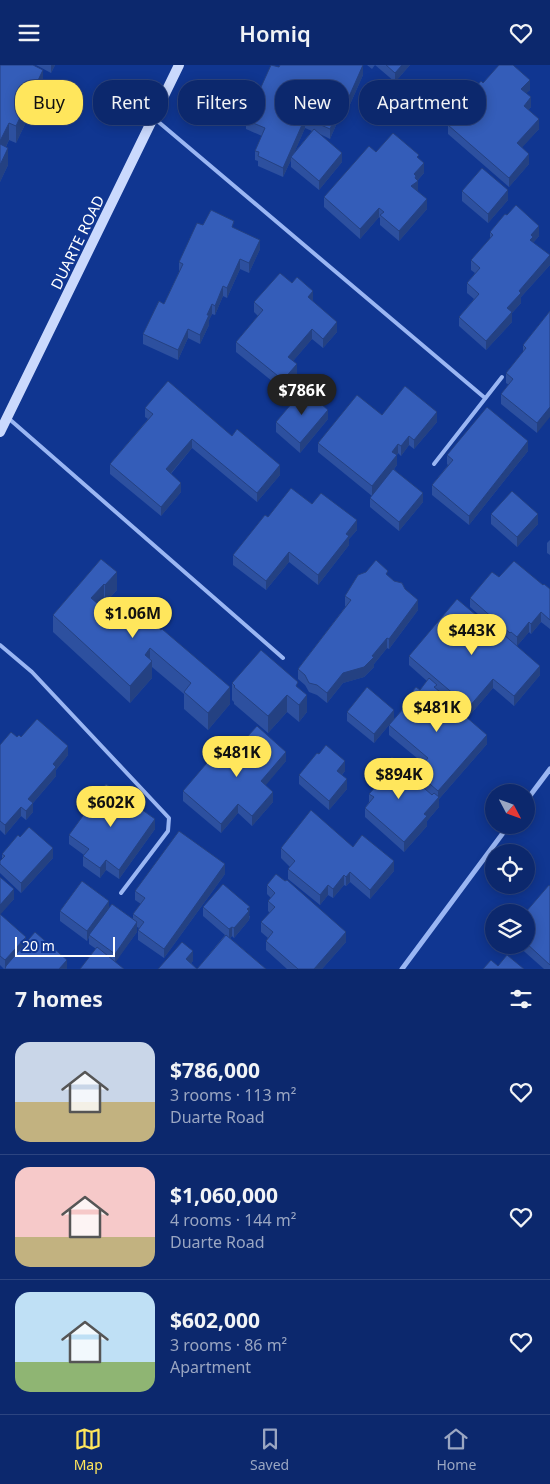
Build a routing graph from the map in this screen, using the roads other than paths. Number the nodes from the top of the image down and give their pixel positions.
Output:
1 (179, 65) edge
2 (168, 88) edge
3 (151, 125) edge
4 (162, 125) edge
5 (502, 377) dead end
6 (485, 398) junction
7 (7, 417) junction
8 (0, 432) edge
9 (434, 463) dead end
10 (0, 645) edge
11 (282, 658) dead end
12 (550, 769) edge
13 (535, 789) edge
14 (502, 834) edge
15 (121, 893) dead end
16 (402, 969) edge

1 - 2 main road, DUARTE ROAD
3 - 7 main road, DUARTE ROAD
4 - 6 lane
5 - 6 lane
6 - 9 lane
7 - 8 main road, DUARTE ROAD
7 - 11 lane
10 - 15 lane
12 - 13 street
14 - 16 street

